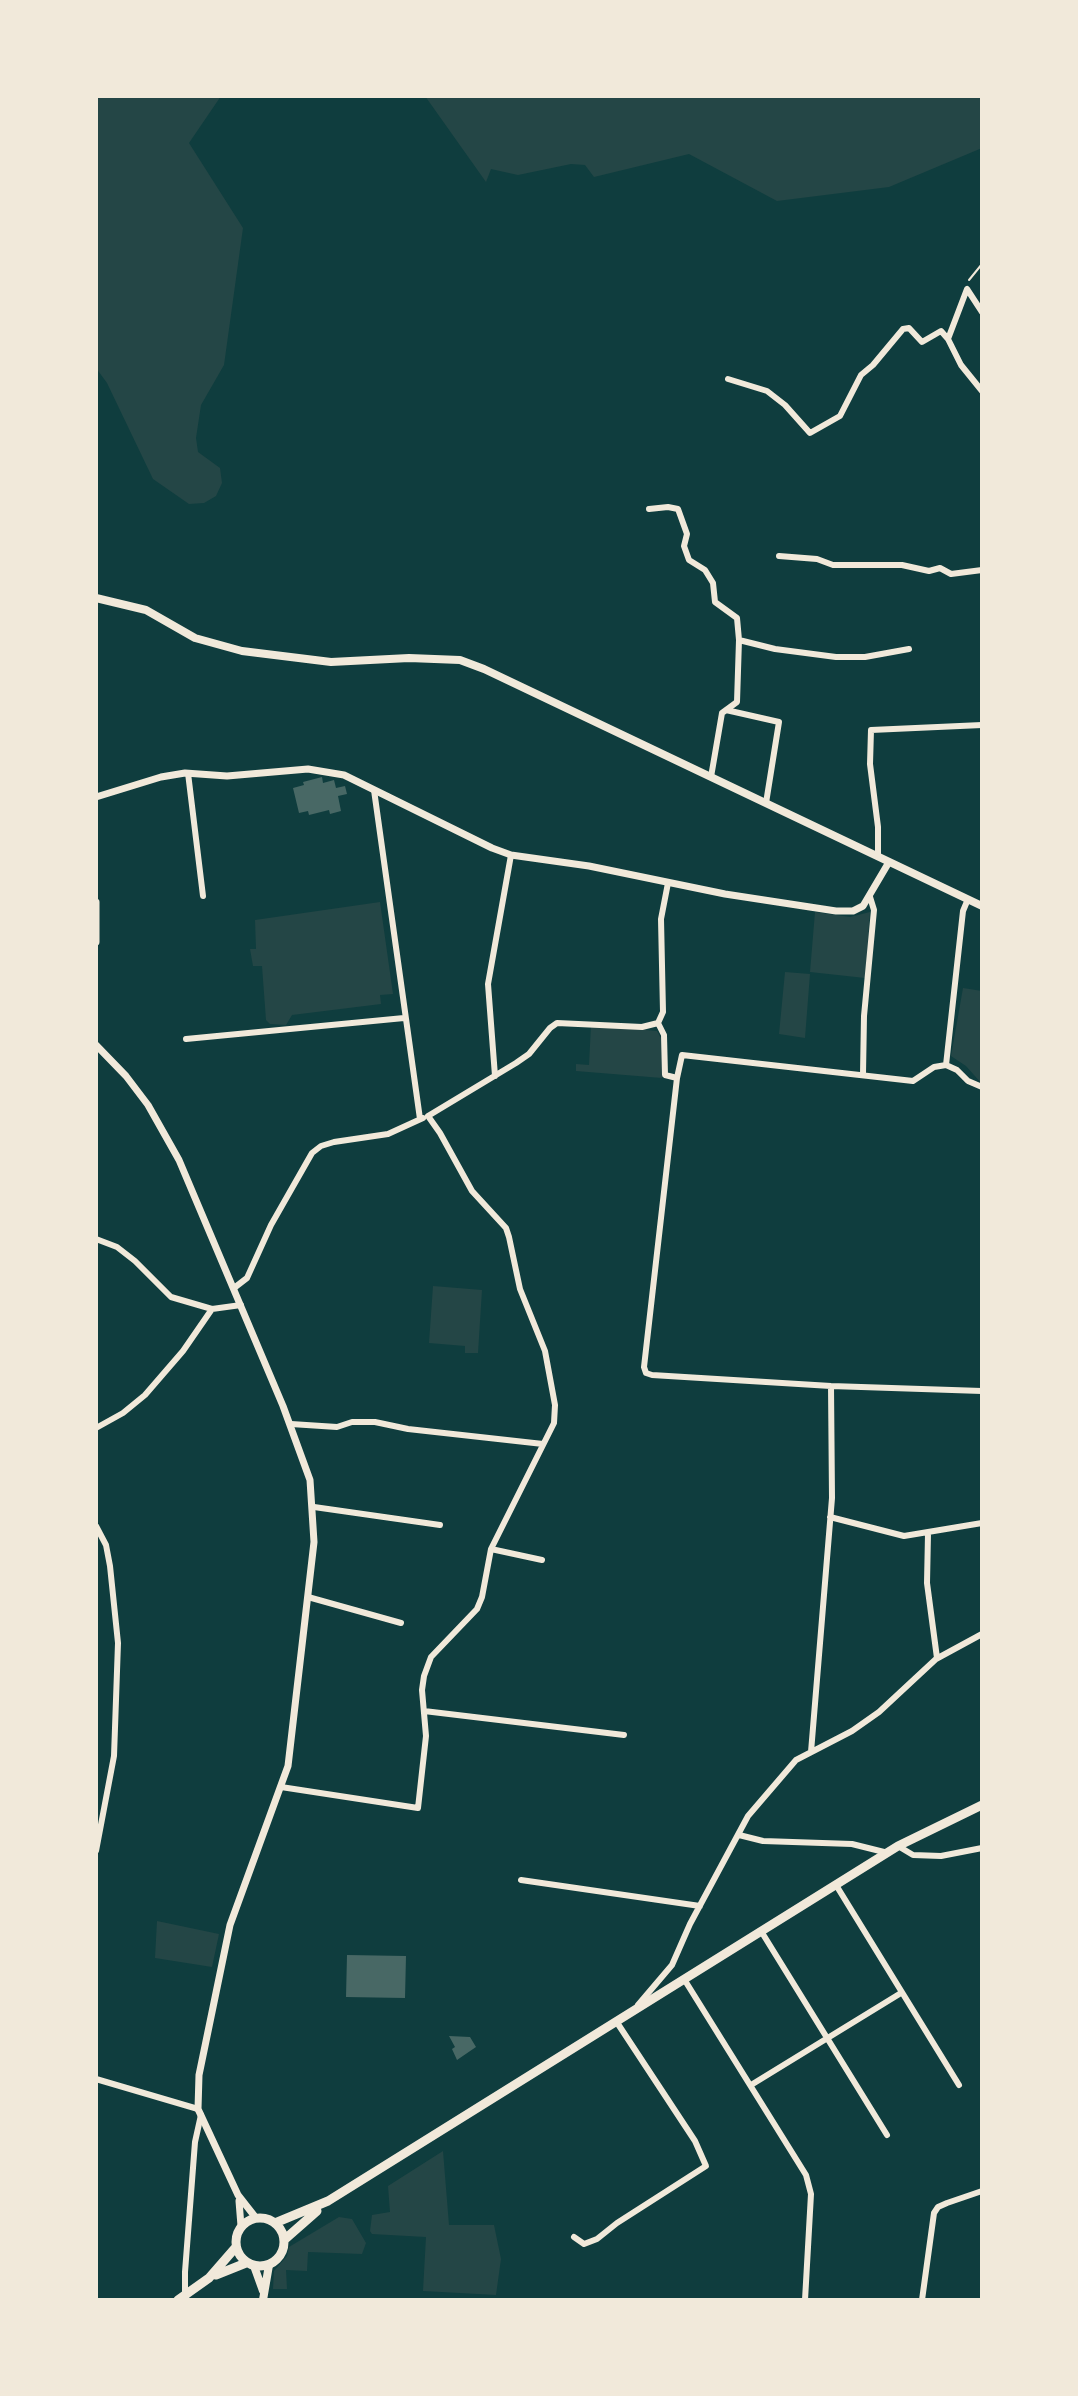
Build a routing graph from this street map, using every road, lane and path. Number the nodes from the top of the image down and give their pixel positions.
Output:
1 (982, 264) edge
2 (967, 289) junction
3 (982, 312) edge
4 (948, 339) junction
5 (728, 379) dead end
6 (982, 391) edge
7 (649, 509) dead end
8 (779, 556) dead end
9 (982, 570) edge
10 (96, 598) edge
11 (739, 640) junction
12 (909, 649) dead end
13 (726, 710) junction
14 (982, 725) edge
15 (188, 773) junction
16 (711, 777) junction
17 (374, 790) junction
18 (96, 797) edge
19 (766, 803) junction
20 (511, 855) junction
21 (878, 856) junction
22 (889, 862) junction
23 (668, 883) junction
24 (203, 896) dead end
25 (870, 897) junction
26 (968, 899) junction
27 (96, 902) edge
28 (982, 906) edge
29 (96, 942) edge
30 (404, 1018) junction
31 (658, 1023) junction
32 (186, 1039) dead end
33 (96, 1045) edge
34 (946, 1065) junction
35 (863, 1074) junction
36 (495, 1076) junction
37 (677, 1078) junction
38 (982, 1087) edge
39 (428, 1116) junction
40 (420, 1119) junction
41 (96, 1239) edge
42 (234, 1288) junction
43 (241, 1305) junction
44 (212, 1309) junction
45 (831, 1386) junction
46 (982, 1391) edge
47 (291, 1424) junction
48 (96, 1428) edge
49 (543, 1444) junction
50 (314, 1507) junction
51 (830, 1517) junction
52 (982, 1523) edge
53 (440, 1525) dead end
54 (96, 1526) edge
55 (928, 1534) junction
56 (491, 1549) junction
57 (542, 1560) dead end
58 (308, 1597) junction
59 (401, 1623) dead end
60 (982, 1634) edge
61 (937, 1658) junction
62 (424, 1711) junction
63 (624, 1735) dead end
64 (811, 1752) junction
65 (281, 1787) junction
66 (982, 1805) edge
67 (739, 1835) junction
68 (898, 1846) junction
69 (982, 1848) edge
70 (96, 1851) edge
71 (888, 1853) junction
72 (521, 1880) dead end
73 (836, 1885) junction
74 (700, 1906) junction
75 (761, 1931) junction
76 (684, 1979) junction
77 (901, 1993) junction
78 (635, 2009) junction
79 (616, 2021) junction
80 (827, 2038) junction
81 (96, 2079) edge
82 (751, 2085) junction
83 (959, 2085) dead end
84 (200, 2112) junction
85 (887, 2135) dead end
86 (982, 2191) edge
87 (238, 2195) junction
88 (328, 2201) junction
89 (256, 2218) junction
90 (275, 2223) junction
91 (241, 2226) junction
92 (574, 2237) dead end
93 (284, 2240) junction
94 (236, 2247) junction
95 (250, 2264) junction
96 (269, 2265) junction
97 (209, 2278) junction
98 (263, 2295) edge
99 (182, 2297) edge
100 (805, 2300) edge
101 (922, 2300) edge

1 - 2 path
2 - 3 street
2 - 4 street
4 - 5 street
4 - 6 street
7 - 11 street
8 - 9 street
10 - 16 main road
11 - 12 street
11 - 13 street
13 - 16 street
13 - 19 street
14 - 21 street
15 - 17 street
15 - 18 street
15 - 24 street
16 - 19 main road
17 - 20 street
17 - 30 street
19 - 21 main road
20 - 23 street
20 - 36 street
21 - 22 main road
22 - 25 street
22 - 26 main road
23 - 25 street
23 - 31 street
25 - 35 street
26 - 28 main road
26 - 34 street
27 - 29 street
30 - 32 street
30 - 40 street
31 - 36 street
31 - 37 street
33 - 42 street
34 - 35 street
34 - 38 street
35 - 37 street
36 - 39 street
37 - 45 street
39 - 40 street
39 - 49 street
40 - 42 street
41 - 44 street
42 - 43 street
43 - 44 street
43 - 47 street
44 - 48 street
45 - 46 street
45 - 51 street
47 - 49 street
47 - 50 street
49 - 56 street
50 - 53 street
50 - 58 street
51 - 55 street
51 - 64 street
52 - 55 street
54 - 70 street
55 - 61 street
56 - 57 street
56 - 62 street
58 - 59 street
58 - 65 street
60 - 61 street
61 - 64 street
62 - 63 street
62 - 65 street
64 - 67 street
65 - 84 street
66 - 68 main road
67 - 71 street
67 - 74 street
68 - 69 street
68 - 71 main road
71 - 73 main road
72 - 74 street
73 - 75 main road
73 - 77 street
74 - 78 street
75 - 76 main road
75 - 80 street
76 - 78 main road
76 - 82 street
77 - 80 street
77 - 83 street
78 - 79 main road
79 - 88 main road
79 - 92 street
80 - 82 street
80 - 85 street
81 - 84 street
82 - 100 street
84 - 87 street
84 - 99 street
86 - 101 street
87 - 89 street
87 - 91 street
88 - 90 main road
88 - 93 main road
89 - 90 main road
89 - 91 main road
90 - 93 main road
91 - 94 main road
93 - 96 main road
94 - 95 main road
94 - 97 main road
95 - 96 main road
95 - 97 main road
95 - 98 main road
96 - 98 main road
97 - 99 main road

